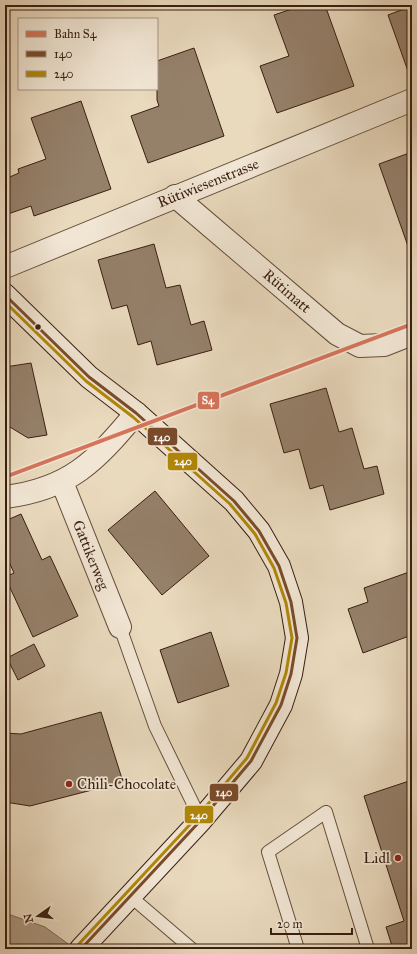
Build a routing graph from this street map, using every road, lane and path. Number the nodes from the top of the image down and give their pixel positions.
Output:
1 (412, 100) edge
2 (175, 196) junction
3 (5, 267) edge
4 (5, 295) edge
5 (412, 334) edge
6 (136, 413) junction
7 (62, 482) junction
8 (5, 497) edge
9 (120, 627) joint
10 (201, 820) junction
11 (130, 896) junction
12 (81, 949) edge
13 (192, 949) edge
14 (298, 949) edge
15 (368, 949) edge

1 - 2 street, Rütiwiesenstrasse
2 - 3 street, Rütiwiesenstrasse
2 - 5 street, Rütimatt
4 - 6 street
6 - 7 street
6 - 10 street
7 - 8 street
7 - 9 street, Gattikerweg
9 - 10 lane
10 - 11 street
11 - 12 street
11 - 13 lane
14 - 15 lane

